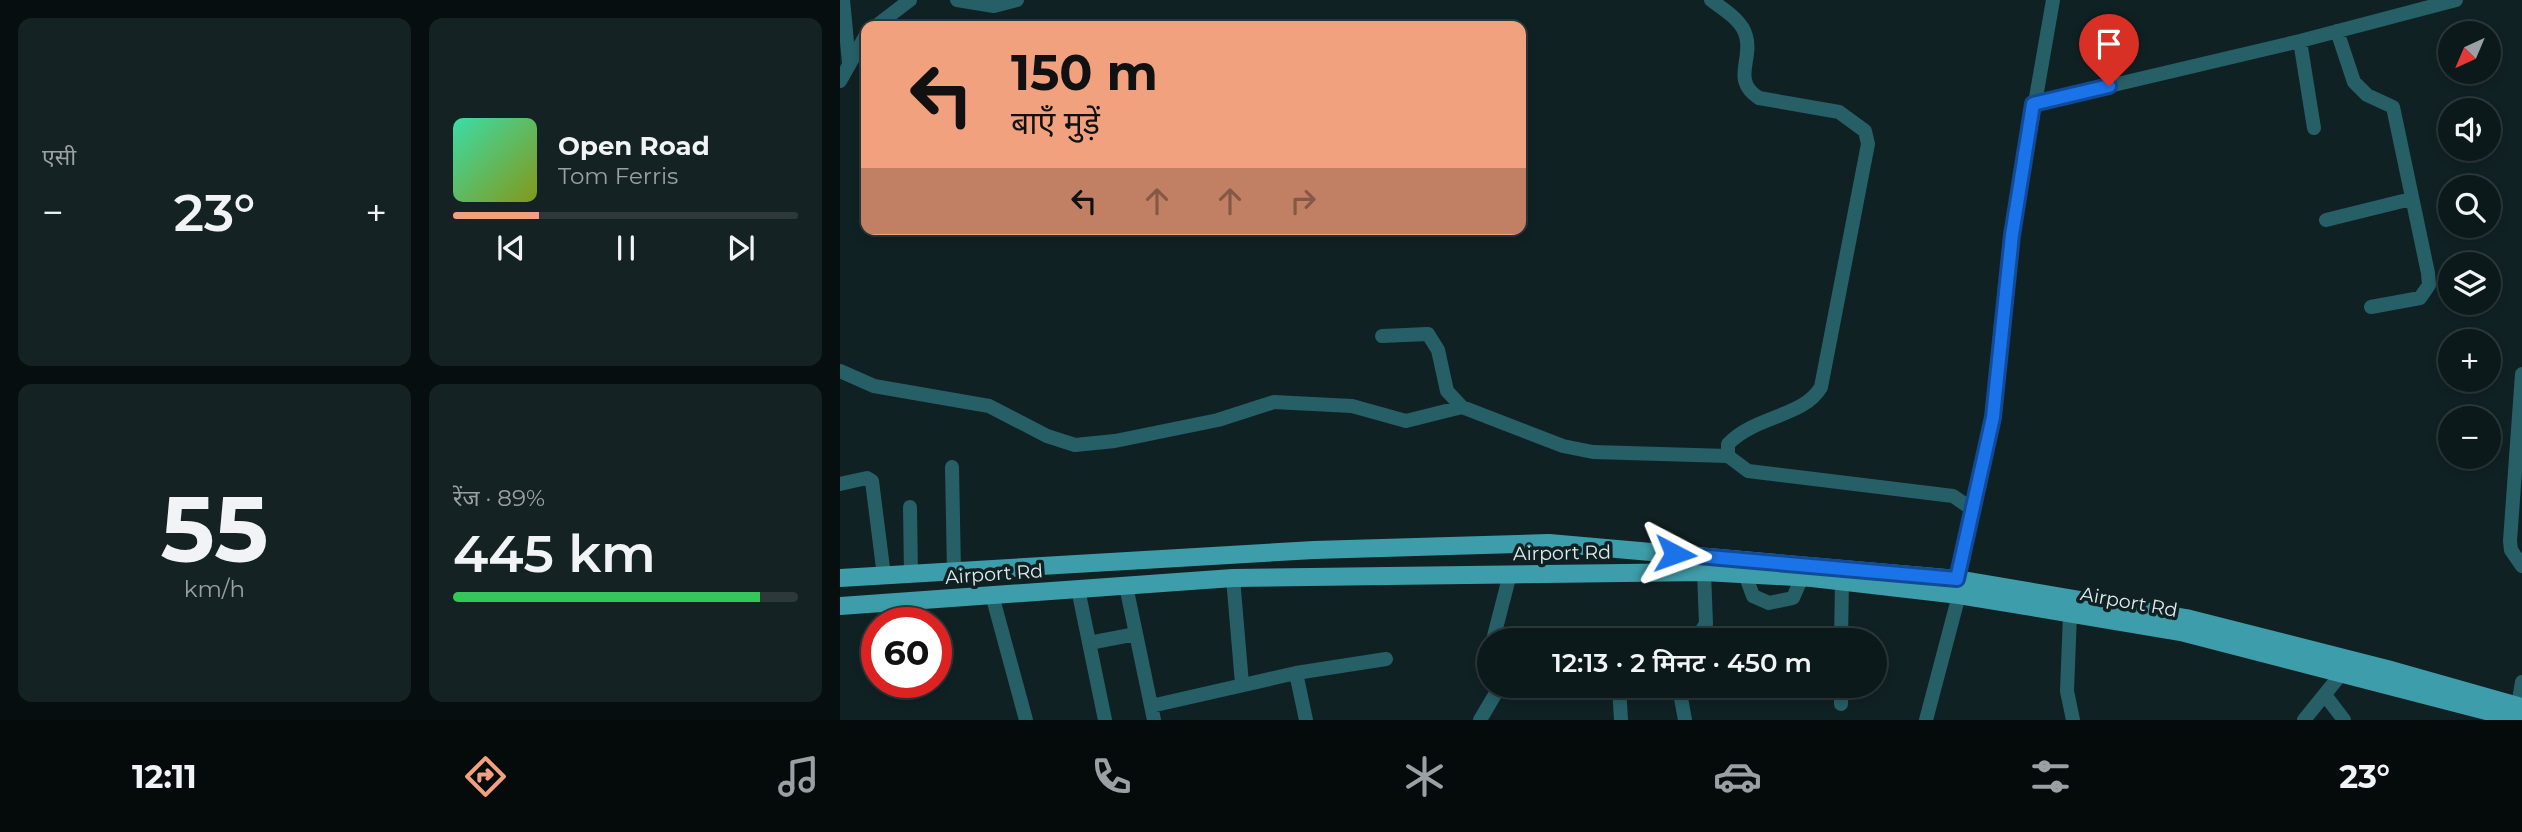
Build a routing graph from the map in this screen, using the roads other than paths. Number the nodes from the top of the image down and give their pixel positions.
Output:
1 (843, 0) edge
2 (910, 0) edge
3 (957, 0) edge
4 (1017, 0) edge
5 (1711, 0) edge
6 (2053, 0) edge
7 (2456, 0) edge
8 (883, 21) edge
9 (2337, 31) junction
10 (2300, 41) junction
11 (861, 44) edge
12 (849, 63) junction
13 (840, 81) edge
14 (2033, 104) junction
15 (2314, 128) dead end
16 (2410, 198) junction
17 (2326, 220) dead end
18 (2371, 307) dead end
19 (1382, 336) dead end
20 (840, 371) edge
21 (2522, 374) edge
22 (1462, 407) junction
23 (1728, 456) junction
24 (952, 467) dead end
25 (840, 484) edge
26 (910, 507) dead end
27 (1972, 509) junction
28 (2522, 566) edge
29 (954, 571) junction
30 (1704, 572) junction
31 (911, 574) junction
32 (1510, 574) junction
33 (1745, 574) junction
34 (884, 576) junction
35 (1802, 577) junction
36 (840, 578) edge
37 (1233, 578) junction
38 (1842, 581) junction
39 (1126, 586) junction
40 (1958, 587) junction
41 (1078, 589) junction
42 (992, 595) junction
43 (840, 607) edge
44 (2070, 614) junction
45 (1496, 628) edge
46 (1703, 628) edge
47 (1841, 628) edge
48 (1136, 634) junction
49 (1089, 643) junction
50 (1386, 659) dead end
51 (1296, 673) junction
52 (2342, 673) junction
53 (2522, 681) edge
54 (1242, 684) junction
55 (2325, 695) junction
56 (1494, 698) edge
57 (1620, 698) edge
58 (1681, 698) edge
59 (1841, 698) edge
60 (1841, 704) dead end
61 (1153, 713) edge
62 (2520, 715) edge
63 (1485, 718) edge
64 (1026, 720) edge
65 (1105, 720) edge
66 (1306, 720) edge
67 (1621, 720) edge
68 (1685, 720) edge
69 (1926, 720) edge
70 (2073, 720) edge
71 (2304, 720) edge
72 (2344, 720) edge

1 - 12 street
2 - 8 street
3 - 4 street
5 - 23 street
6 - 14 street
7 - 9 street
9 - 10 street
9 - 16 street
10 - 14 street
10 - 15 street
11 - 12 street
12 - 13 street
14 - 27 street
16 - 17 street
16 - 18 street
19 - 22 street
20 - 22 street
21 - 28 street
22 - 23 street
23 - 27 street
24 - 29 street
25 - 34 street
26 - 31 street
27 - 40 street
29 - 31 main road
29 - 40 main road
30 - 32 main road, Airport Rd
30 - 33 main road, Airport Rd
30 - 46 street
31 - 34 main road
32 - 37 main road, Airport Rd
32 - 45 street
33 - 35 main road, Airport Rd
33 - 35 street
34 - 36 main road
35 - 38 main road, Airport Rd
37 - 39 main road, Airport Rd
37 - 54 street
38 - 40 main road, Airport Rd
38 - 47 street
39 - 41 main road, Airport Rd
39 - 48 street
40 - 44 main road, Airport Rd
40 - 62 main road
40 - 69 street
41 - 42 main road, Airport Rd
41 - 49 street
42 - 43 main road, Airport Rd
42 - 64 street
44 - 52 main road, Airport Rd
44 - 70 street
48 - 49 street
48 - 61 street
49 - 65 street
50 - 51 street
51 - 54 street
51 - 66 street
52 - 55 street
52 - 62 main road, Airport Rd
53 - 62 street
54 - 61 street
55 - 71 street
55 - 72 street
56 - 63 street
57 - 67 street
58 - 68 street
59 - 60 street

